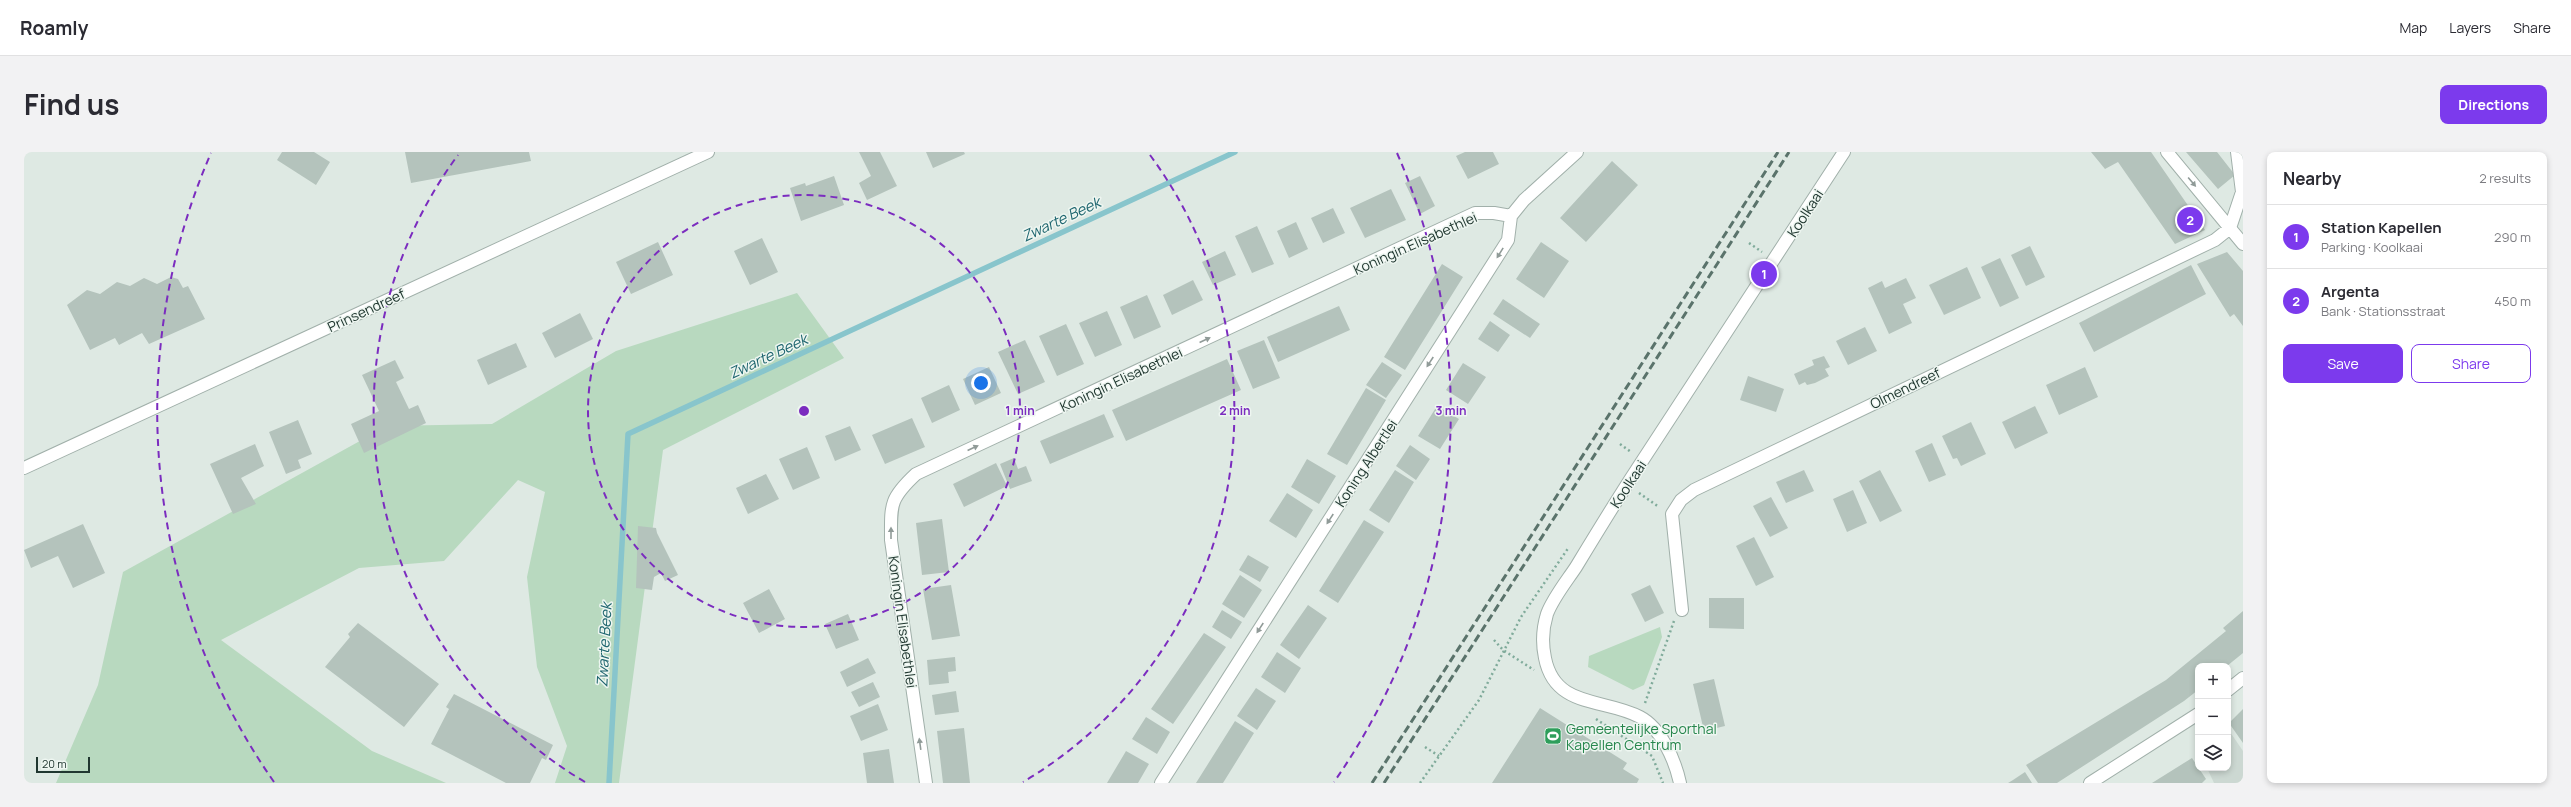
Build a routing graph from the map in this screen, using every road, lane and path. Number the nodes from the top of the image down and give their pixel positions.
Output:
1 (708, 152) edge
2 (1577, 152) edge
3 (1844, 152) edge
4 (2166, 152) edge
5 (2237, 152) edge
6 (1511, 216) junction
7 (2230, 228) junction
8 (1749, 243) dead end
9 (2243, 244) edge
10 (1755, 247) dead end
11 (1620, 444) dead end
12 (1627, 448) dead end
13 (24, 468) edge
14 (1627, 484) junction
15 (1672, 514) junction
16 (1682, 610) joint
17 (1494, 640) dead end
18 (1503, 650) dead end
19 (2243, 678) edge
20 (2231, 688) edge
21 (1479, 700) dead end
22 (2195, 716) edge
23 (1640, 717) junction
24 (1425, 747) dead end
25 (1439, 756) junction
26 (926, 783) edge
27 (1161, 783) edge
28 (1420, 783) edge
29 (1680, 783) edge
30 (2090, 783) edge

1 - 13 street, Prinsendreef
2 - 6 street
3 - 14 street, Koolkaai
4 -> 7 street
5 - 7 street
26 -> 6 street, Koningin Elisabethlei
6 -> 27 street, Koning Albertlei
7 - 9 street
7 - 15 street, Olmendreef
8 - 10 path
11 - 12 path
14 - 15 path
14 - 23 street, Koolkaai
15 - 16 street
16 - 23 path
17 - 18 path
19 - 20 street
21 - 25 path
22 - 30 street
23 - 29 street, Koolkaai
24 - 25 path
25 - 28 path

